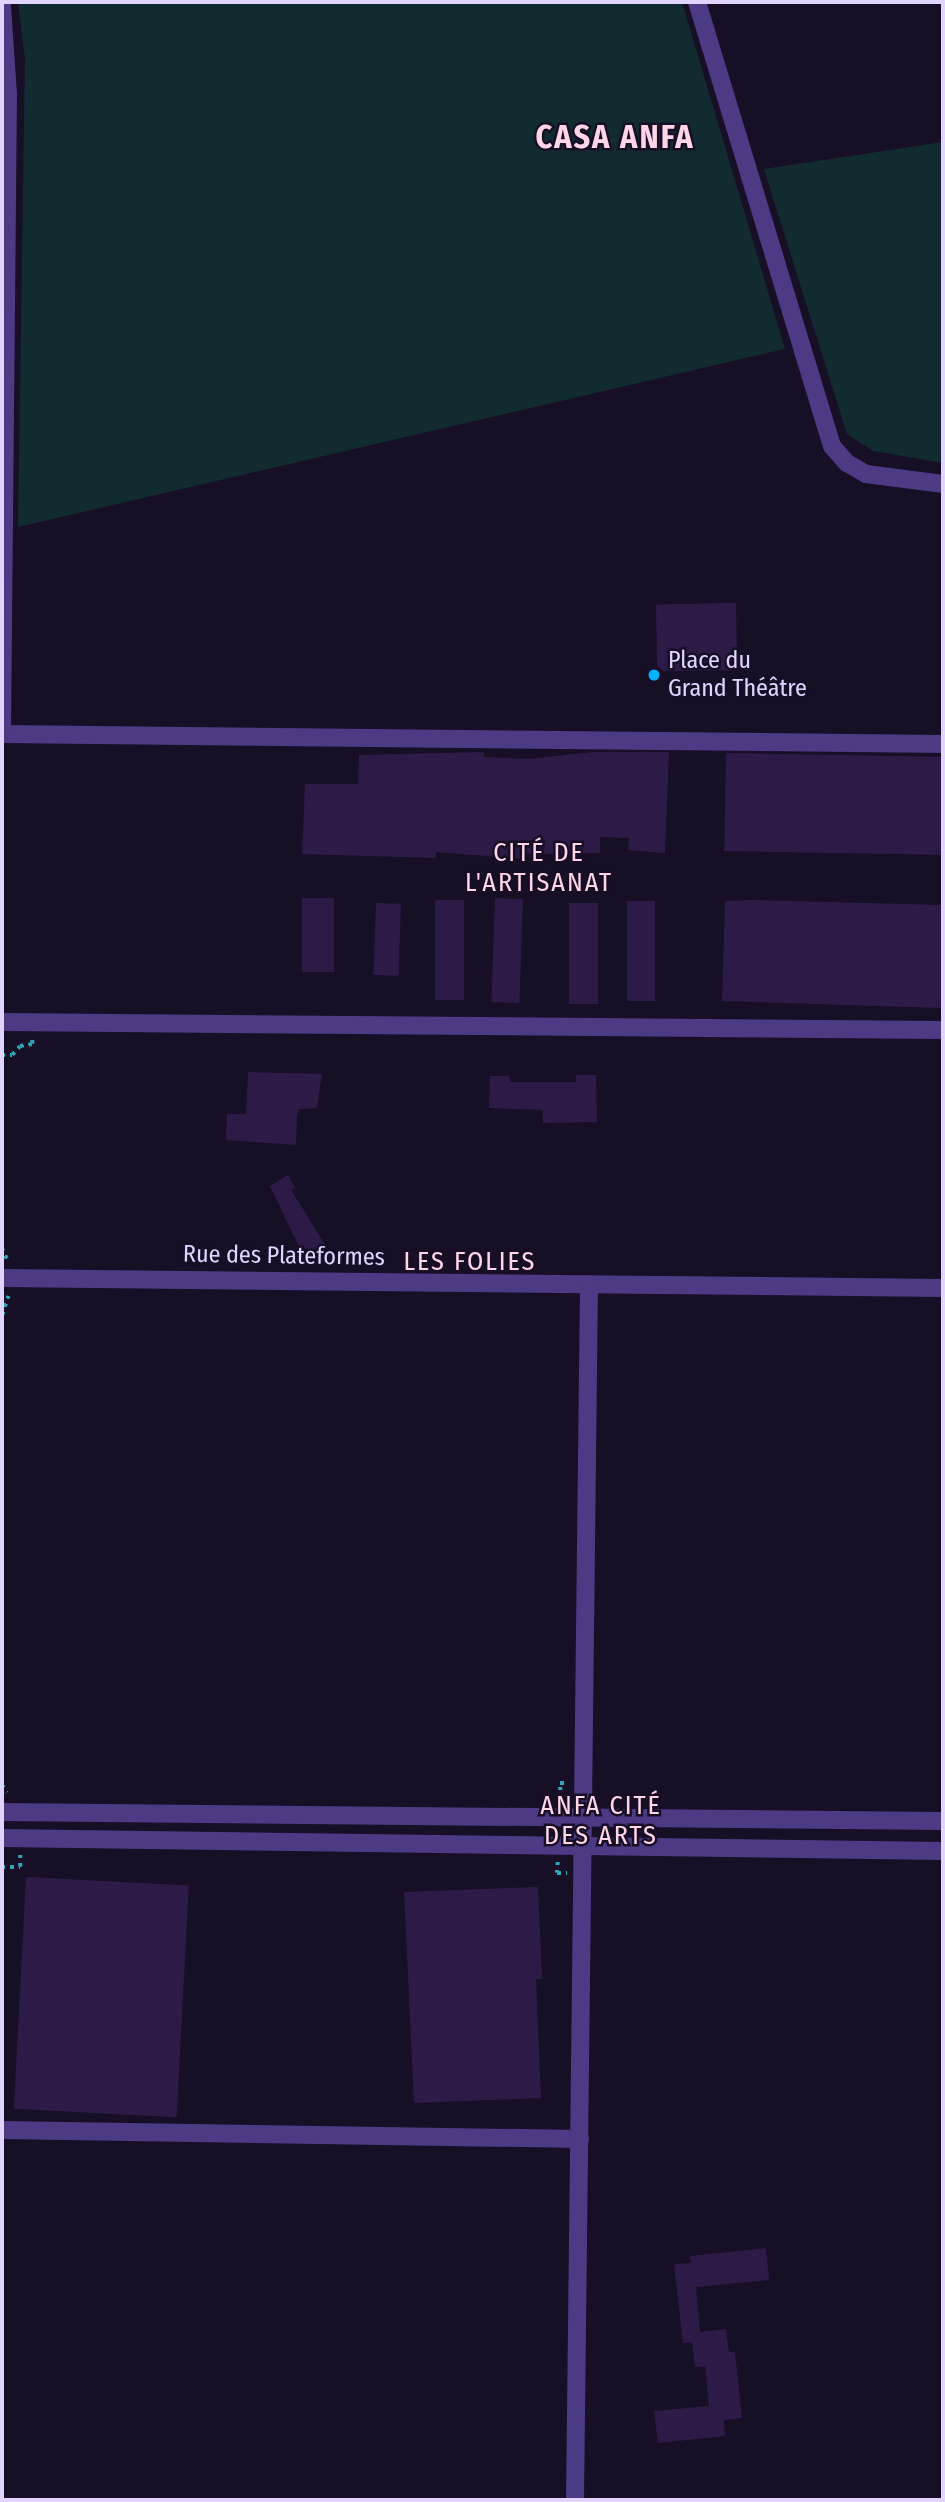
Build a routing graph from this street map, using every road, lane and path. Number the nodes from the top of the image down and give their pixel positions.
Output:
1 (697, 2) edge
2 (2, 6) edge
3 (943, 484) edge
4 (2, 733) edge
5 (943, 744) edge
6 (2, 1022) edge
7 (32, 1022) junction
8 (943, 1030) edge
9 (2, 1055) edge
10 (2, 1278) edge
11 (589, 1284) junction
12 (943, 1288) edge
13 (2, 1812) edge
14 (584, 1817) junction
15 (943, 1821) edge
16 (2, 1838) edge
17 (584, 1845) junction
18 (943, 1851) edge
19 (2, 2130) edge
20 (580, 2138) junction
21 (575, 2500) edge

1 - 3 street
2 - 4 street
4 - 5 street
6 - 7 street
7 - 8 street
7 - 9 path
10 - 11 street, Rue des Plateformes
11 - 12 street, Rue des Plateformes
11 - 14 street
13 - 14 street
14 - 15 street
14 - 17 street
16 - 17 street
17 - 18 street
17 - 20 street
19 - 20 street
20 - 21 street

